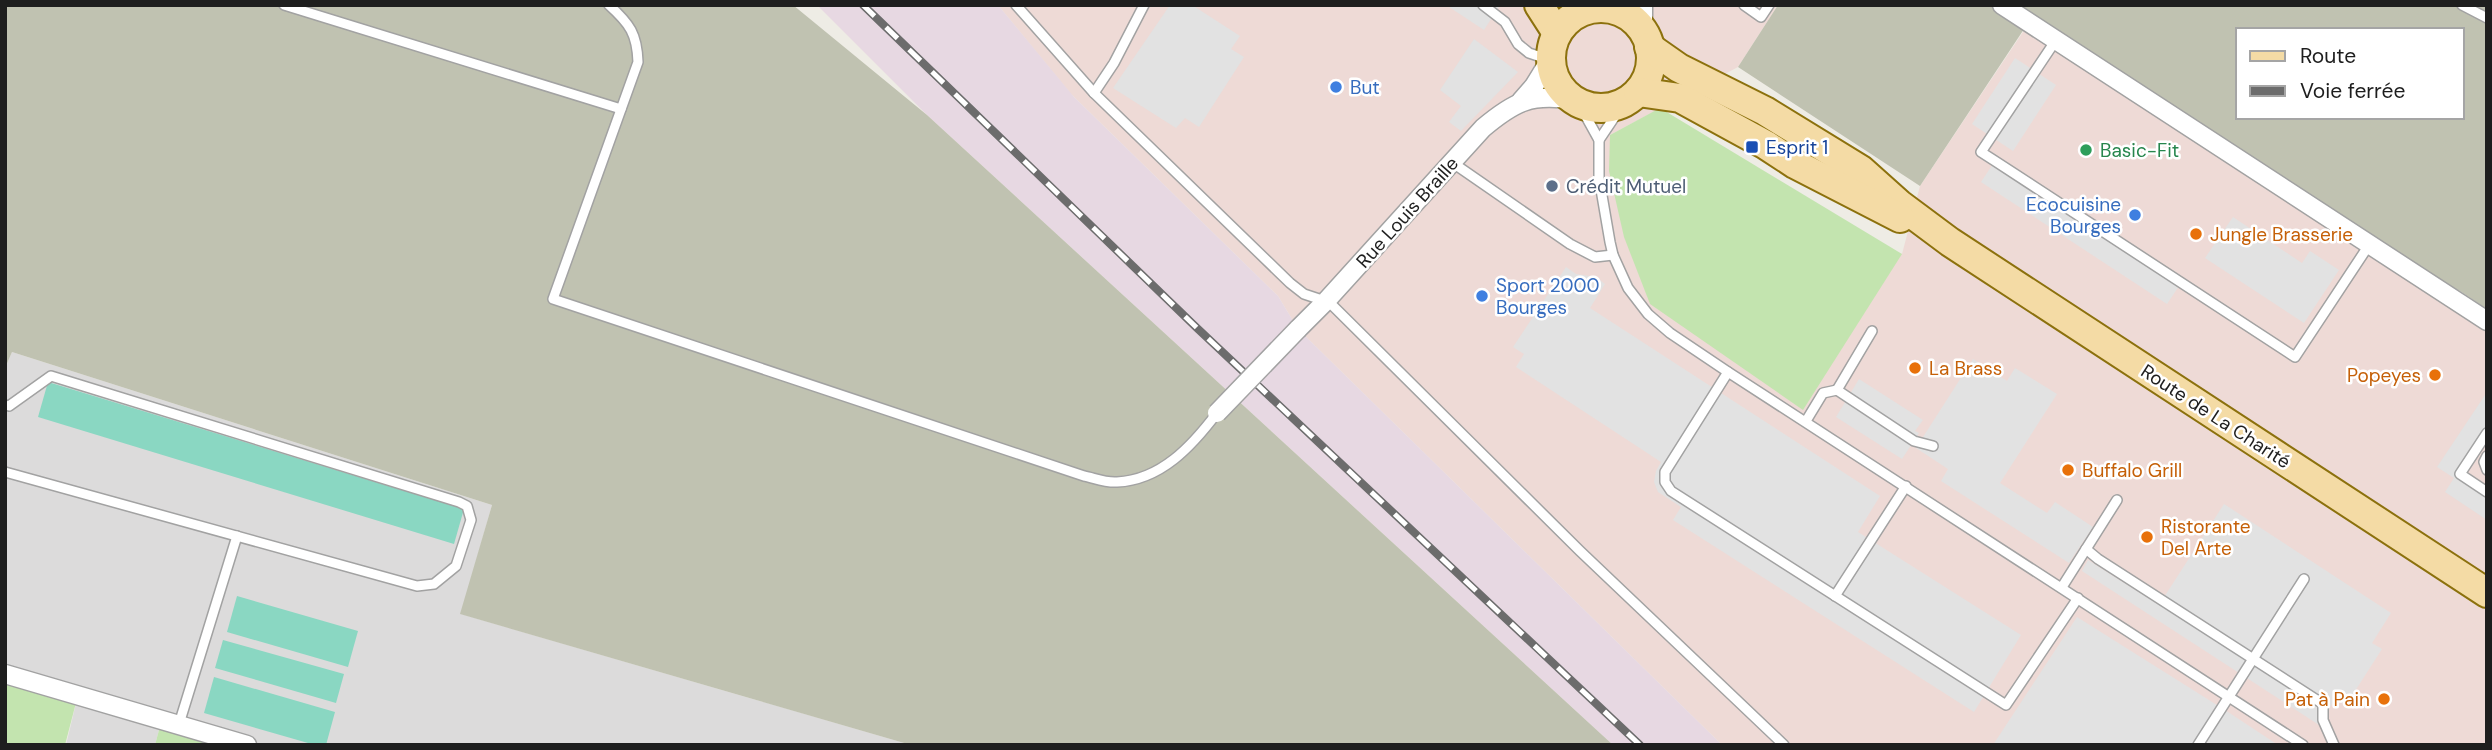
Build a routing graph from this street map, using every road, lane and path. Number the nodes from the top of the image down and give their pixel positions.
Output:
1 (284, 5) edge
2 (609, 5) edge
3 (1016, 5) edge
4 (1144, 5) edge
5 (1483, 5) edge
6 (1539, 5) edge
7 (1744, 5) edge
8 (1769, 5) edge
9 (2002, 5) edge
10 (2462, 5) edge
11 (1579, 8) edge
12 (2487, 18) edge
13 (1635, 20) edge
14 (1557, 33) junction
15 (2056, 40) junction
16 (1550, 60) junction
17 (1094, 93) junction
18 (1630, 98) junction
19 (1521, 101) junction
20 (1576, 101) junction
21 (621, 109) junction
22 (1599, 140) junction
23 (1452, 163) junction
24 (1950, 242) junction
25 (2369, 245) junction
26 (1612, 255) junction
27 (1326, 301) junction
28 (2487, 321) edge
29 (1872, 331) dead end
30 (1728, 372) junction
31 (1837, 390) junction
32 (5, 405) edge
33 (1217, 413) joint
34 (1806, 421) junction
35 (2487, 433) edge
36 (1933, 446) dead end
37 (2487, 456) edge
38 (2487, 470) edge
39 (5, 472) edge
40 (1906, 486) junction
41 (2487, 492) edge
42 (2117, 500) dead end
43 (237, 536) junction
44 (2086, 549) junction
45 (2304, 579) dead end
46 (2062, 587) junction
47 (2485, 593) edge
48 (1835, 596) junction
49 (2078, 598) junction
50 (2253, 659) junction
51 (5, 674) edge
52 (2229, 696) junction
53 (179, 724) junction
54 (247, 745) edge
55 (1784, 745) edge
56 (2198, 745) edge
57 (2303, 745) edge
58 (2334, 745) edge

1 - 21 lane
2 - 21 lane
3 - 17 lane
4 - 17 lane
5 - 16 lane
6 - 14 main road
7 - 8 lane
9 - 15 street
10 - 12 lane
11 - 13 main road
11 - 14 main road
13 - 18 main road
13 - 24 main road, Route de La Charité
14 - 16 main road
15 - 25 street
15 - 25 lane
16 - 19 street, Rue Louis Braille
16 - 20 main road
17 - 27 lane
18 - 20 main road
18 - 22 lane
18 - 24 main road, Route de La Charité
19 - 20 street
19 - 23 street, Rue Louis Braille
20 - 22 lane
21 - 33 lane
22 - 26 lane
23 - 26 lane
23 - 27 street, Rue Louis Braille
24 - 47 main road, Route de La Charité
25 - 28 street
26 - 30 lane
27 - 33 street, Rue Louis Braille, bridge
27 - 55 lane
29 - 31 lane
30 - 34 lane
30 - 48 lane
31 - 34 lane
31 - 36 lane
32 - 43 lane
34 - 40 lane
35 - 41 lane
37 - 38 lane
39 - 43 lane
40 - 46 lane
40 - 48 lane
42 - 44 lane
43 - 53 lane
44 - 46 lane
44 - 50 lane
45 - 50 lane
46 - 49 lane
48 - 49 lane
49 - 52 lane
50 - 52 lane
50 - 58 lane
51 - 53 street
52 - 56 lane
52 - 57 lane
53 - 54 street

